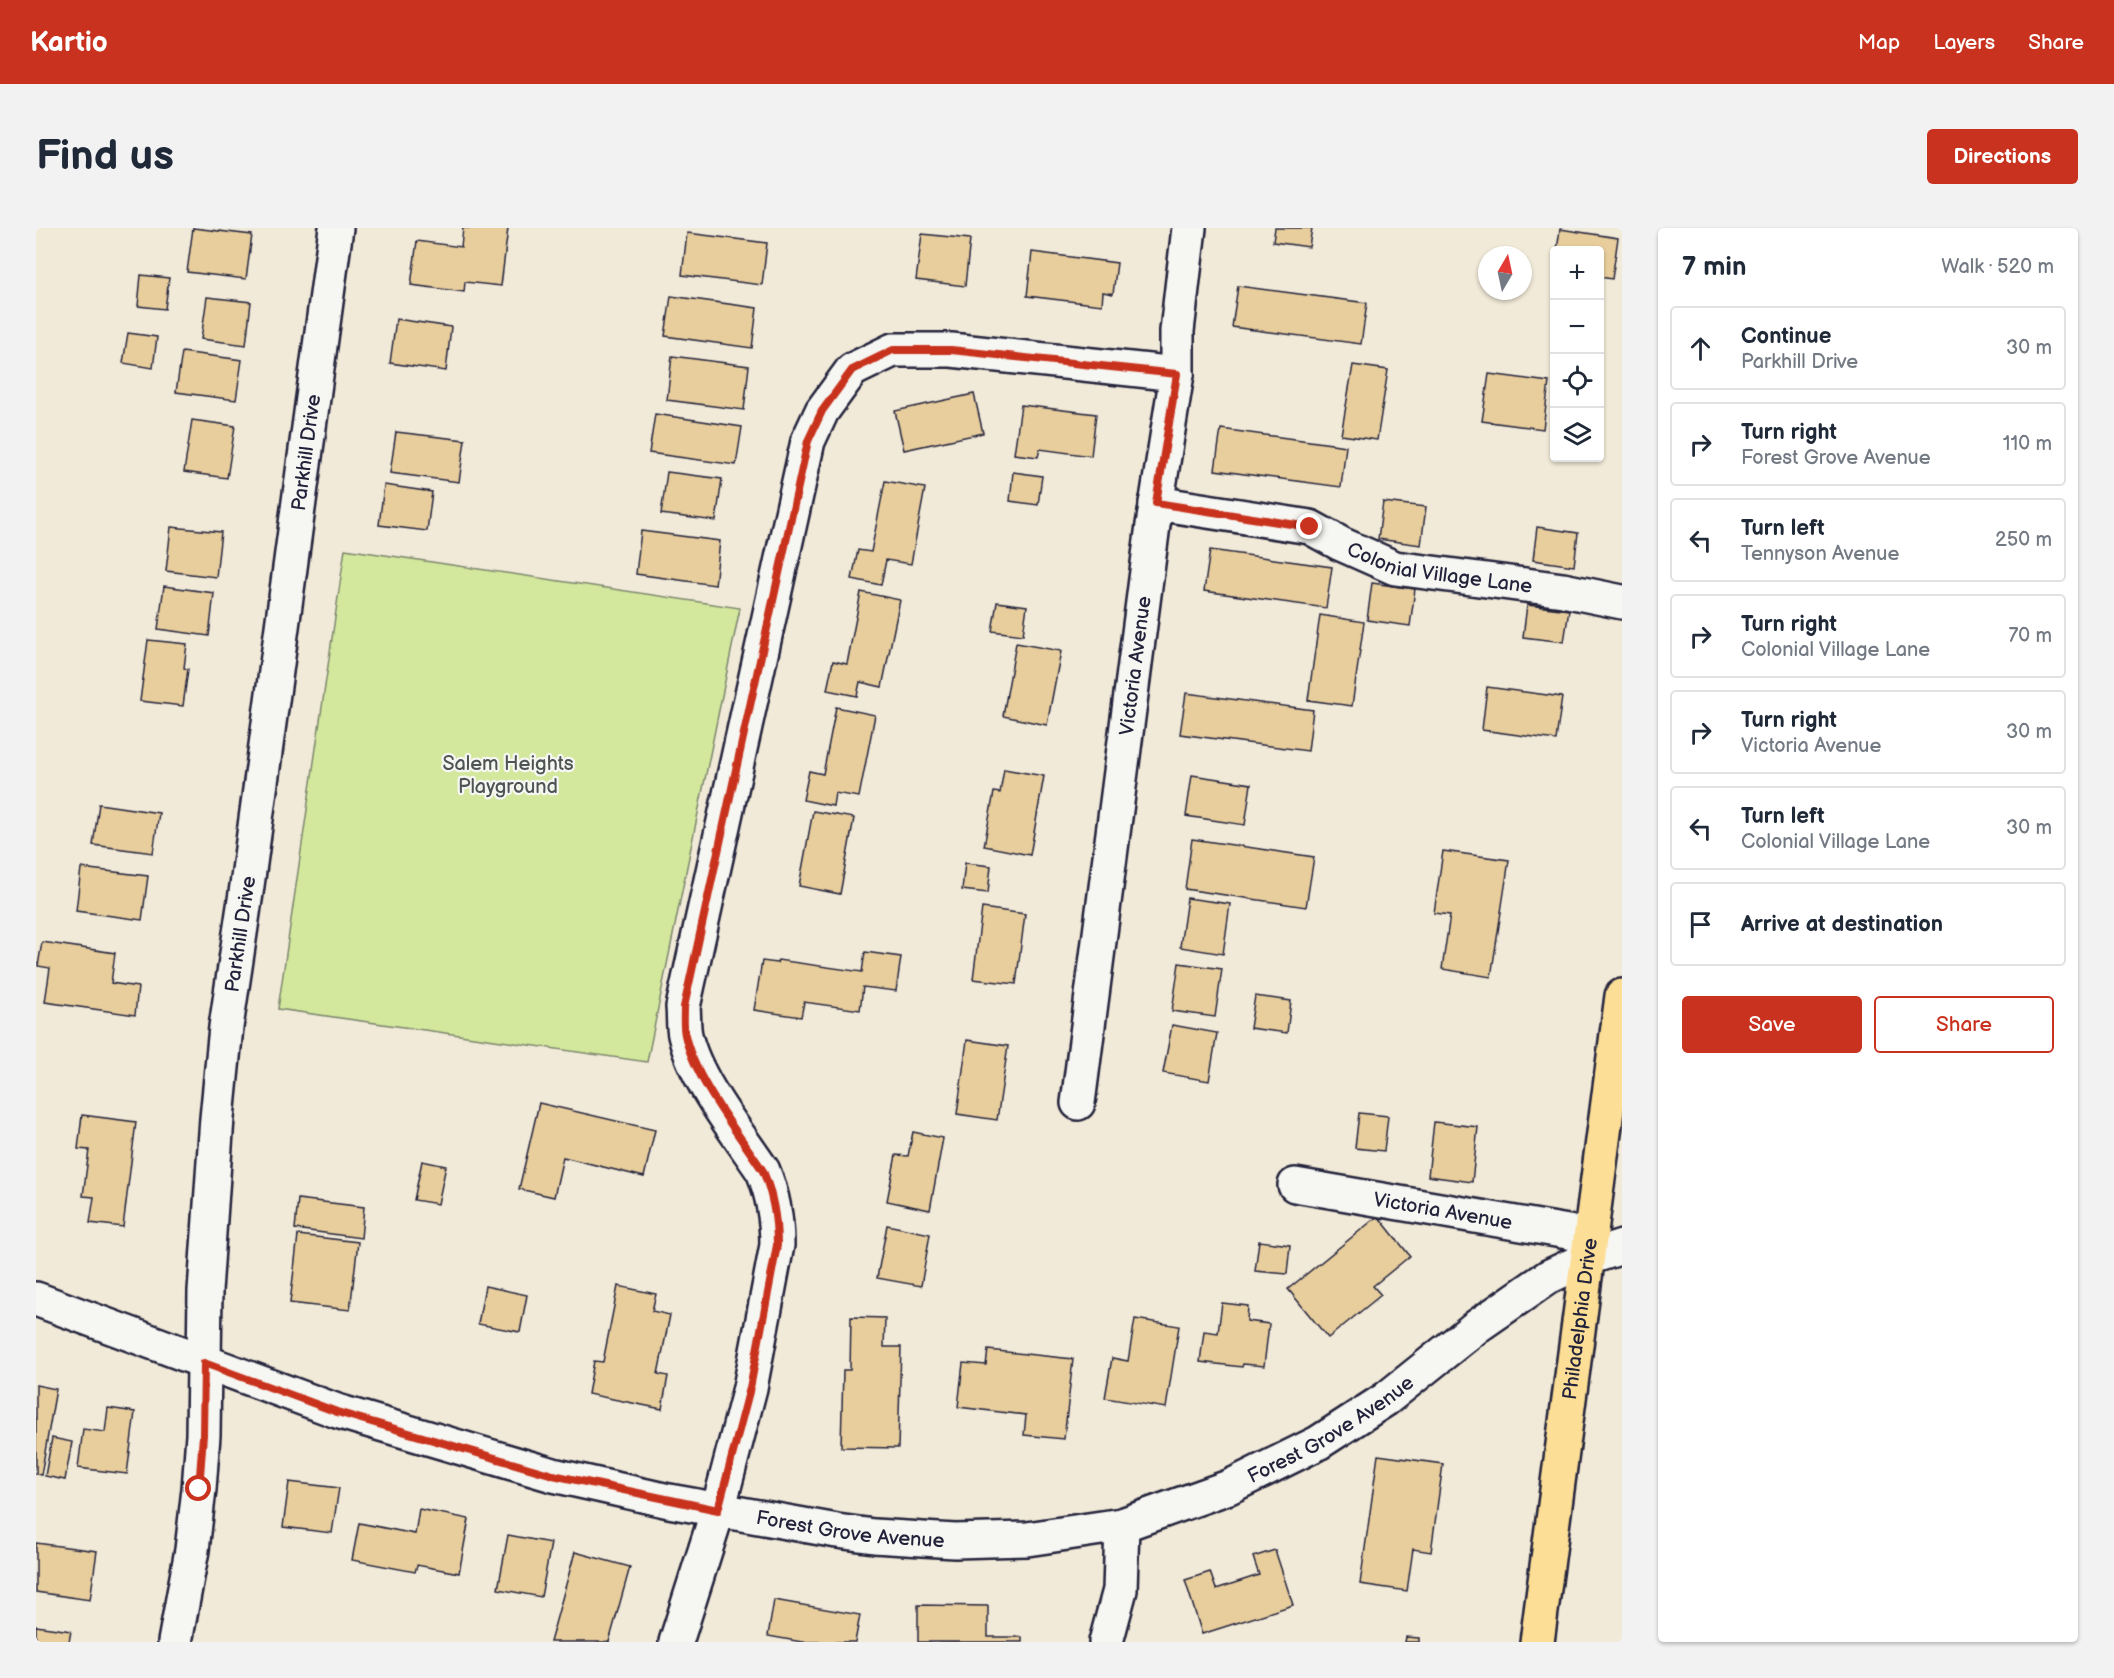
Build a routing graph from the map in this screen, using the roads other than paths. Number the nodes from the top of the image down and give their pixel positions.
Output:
1 (336, 228) edge
2 (1189, 228) edge
3 (1177, 374) junction
4 (1156, 503) junction
5 (1622, 602) edge
6 (1622, 996) edge
7 (1078, 1103) dead end
8 (1295, 1185) dead end
9 (1589, 1247) junction
10 (1622, 1247) edge
11 (36, 1299) edge
12 (204, 1363) junction
13 (718, 1510) junction
14 (1122, 1525) junction
15 (175, 1642) edge
16 (676, 1642) edge
17 (1106, 1642) edge
18 (1537, 1642) edge

1 - 12 street, Parkhill Drive
2 - 3 street, Victoria Avenue
3 - 4 street, Victoria Avenue
3 - 13 street
4 - 5 street, Colonial Village Lane
4 - 7 street, Victoria Avenue
6 - 9 main road, Philadelphia Drive
8 - 9 street, Victoria Avenue
9 - 10 street, Forest Grove Avenue
9 - 14 street, Forest Grove Avenue
9 - 18 main road, Philadelphia Drive
11 - 12 street, Forest Grove Avenue
12 - 13 street, Forest Grove Avenue
12 - 15 street, Parkhill Drive
13 - 14 street, Forest Grove Avenue
13 - 16 street
14 - 17 street

